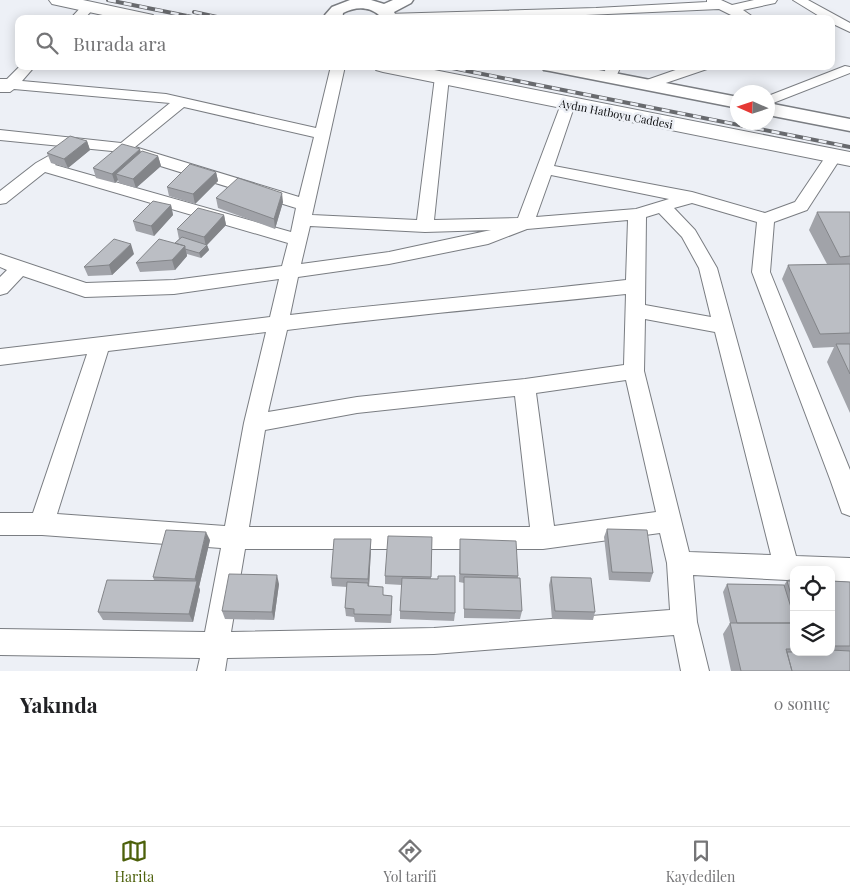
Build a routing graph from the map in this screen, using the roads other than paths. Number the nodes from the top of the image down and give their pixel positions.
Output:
1 (58, 0) edge
2 (405, 0) edge
3 (605, 0) edge
4 (710, 0) edge
5 (771, 0) edge
6 (799, 0) edge
7 (376, 9) edge
8 (584, 12) junction
9 (83, 13) edge
10 (330, 13) edge
11 (735, 13) edge
12 (105, 15) edge
13 (529, 15) edge
14 (562, 15) edge
15 (826, 15) edge
16 (835, 20) edge
17 (850, 28) edge
18 (835, 65) edge
19 (23, 70) edge
20 (337, 70) edge
21 (404, 70) edge
22 (591, 70) edge
23 (690, 70) edge
24 (612, 72) edge
25 (847, 72) edge
26 (442, 77) junction
27 (646, 85) junction
28 (3, 87) edge
29 (775, 98) edge
30 (730, 101) edge
31 (181, 102) junction
32 (568, 104) junction
33 (775, 110) edge
34 (850, 124) edge
35 (323, 134) junction
36 (0, 135) edge
37 (74, 142) junction
38 (123, 149) junction
39 (842, 158) edge
40 (42, 166) junction
41 (545, 170) junction
42 (692, 198) junction
43 (0, 199) edge
44 (662, 206) junction
45 (304, 212) junction
46 (637, 214) junction
47 (766, 219) junction
48 (525, 224) junction
49 (426, 226) junction
50 (298, 240) junction
51 (0, 260) edge
52 (20, 268) junction
53 (292, 272) junction
54 (635, 286) junction
55 (0, 288) edge
56 (635, 310) junction
57 (278, 323) junction
58 (724, 326) junction
59 (100, 344) junction
60 (0, 357) edge
61 (634, 371) junction
62 (525, 387) junction
63 (255, 423) junction
64 (846, 480) edge
65 (850, 506) edge
66 (670, 521) junction
67 (0, 524) edge
68 (42, 524) junction
69 (235, 538) junction
70 (543, 538) junction
71 (679, 563) junction
72 (787, 568) junction
73 (850, 570) edge
74 (684, 622) junction
75 (0, 642) edge
76 (216, 645) junction
77 (211, 671) edge
78 (695, 671) edge

1 - 9 main road
2 - 7 street
3 - 8 street
4 - 11 street
5 - 11 street
6 - 15 street
7 - 10 street
7 - 13 street
8 - 11 street
8 - 14 street
9 - 12 main road
16 - 17 street
18 - 25 street
19 - 28 street
20 - 35 street
21 - 26 main road, Aydın Hatboyu Caddesi
22 - 24 street
23 - 27 street
24 - 27 street
25 - 29 street
26 - 32 main road, Aydın Hatboyu Caddesi
26 - 49 street
27 - 30 street
28 - 31 street
31 - 35 street
31 - 38 street
32 - 39 main road, Aydın Hatboyu Caddesi
32 - 41 street
33 - 34 street
35 - 45 street
36 - 37 street
37 - 38 street
37 - 40 street
38 - 45 street
39 - 47 street
40 - 43 street
40 - 50 street
41 - 42 street
41 - 48 street
42 - 44 street
42 - 47 street
44 - 46 street
44 - 58 street
45 - 49 street
45 - 50 street
46 - 48 street
46 - 54 street
47 - 64 street
48 - 49 street
48 - 53 street
50 - 53 street
51 - 52 street
52 - 53 street
52 - 55 street
53 - 57 street
54 - 56 street
54 - 57 street
56 - 58 street
56 - 61 street
57 - 59 street
57 - 63 street
58 - 72 street
59 - 60 street
59 - 68 street
61 - 62 street
61 - 66 street
62 - 63 street
62 - 70 street
63 - 69 street
64 - 65 street
66 - 70 street
66 - 71 street
67 - 68 street
68 - 69 street
69 - 70 street
69 - 76 street
71 - 72 street
71 - 74 street
72 - 73 street
74 - 76 street
74 - 78 street
75 - 76 street
76 - 77 street

